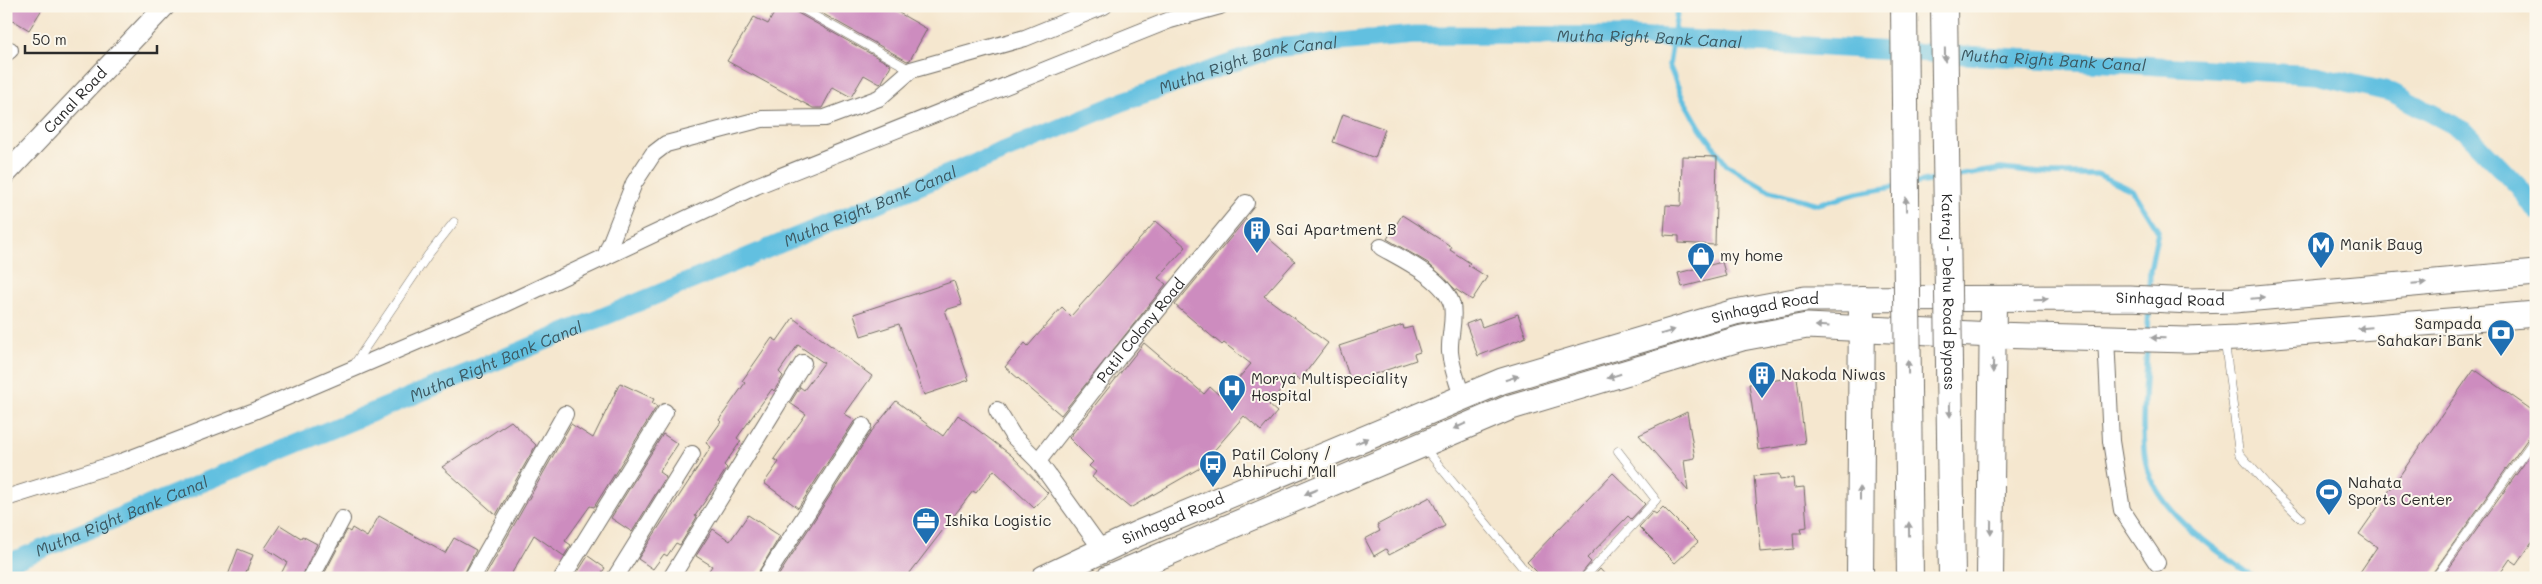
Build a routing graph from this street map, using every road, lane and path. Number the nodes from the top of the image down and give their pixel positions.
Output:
1 (165, 6) edge
2 (797, 6) edge
3 (1220, 6) edge
4 (1904, 6) edge
5 (1944, 6) edge
6 (1099, 7) edge
7 (911, 70) junction
8 (6, 174) edge
9 (1246, 203) dead end
10 (454, 222) dead end
11 (1381, 247) dead end
12 (605, 257) junction
13 (2535, 273) edge
14 (1862, 299) junction
15 (1993, 300) junction
16 (2535, 316) edge
17 (1862, 328) junction
18 (1994, 335) junction
19 (2117, 337) junction
20 (2225, 338) junction
21 (804, 363) dead end
22 (350, 370) junction
23 (1462, 397) junction
24 (997, 410) dead end
25 (665, 412) dead end
26 (565, 414) dead end
27 (863, 426) dead end
28 (2536, 437) edge
29 (1421, 444) junction
30 (1618, 451) dead end
31 (692, 454) dead end
32 (1038, 461) junction
33 (6, 498) edge
34 (2302, 518) dead end
35 (342, 519) dead end
36 (1102, 550) junction
37 (2157, 563) dead end
38 (311, 578) edge
39 (472, 578) edge
40 (562, 578) edge
41 (615, 578) edge
42 (671, 578) edge
43 (765, 578) edge
44 (1044, 578) edge
45 (1109, 578) edge
46 (1531, 578) edge
47 (1584, 578) edge
48 (1860, 578) edge
49 (1910, 578) edge
50 (1952, 578) edge
51 (1990, 578) edge
52 (2435, 578) edge

1 - 8 street, Canal Road
2 - 7 lane
3 - 12 street
49 -> 4 highway, bridge
5 -> 50 highway, Katraj - Dehu Road Bypass, bridge
6 - 7 street
7 - 12 street
9 - 32 street, Patil Colony Road
10 - 22 lane
11 - 23 street
12 - 22 street
15 -> 13 main road, Sinhagad Road
14 - 15 main road, Sinhagad Road
14 - 17 highway
23 -> 14 main road, Sinhagad Road
15 - 18 highway
16 -> 20 main road, Sinhagad Road
17 - 18 main road, Sinhagad Road
17 -> 29 main road, Sinhagad Road
48 -> 17 highway
18 - 19 main road, Sinhagad Road
18 -> 51 highway
20 -> 19 main road, Sinhagad Road
19 - 37 street
20 - 34 lane
21 - 42 street
22 - 33 street
36 -> 23 main road, Sinhagad Road
24 - 32 street
25 - 40 street
26 - 39 street
27 - 43 street
28 - 52 lane
29 -> 45 main road, Sinhagad Road
29 - 46 lane
30 - 47 lane
31 - 41 street
32 - 36 street
35 - 38 street
36 - 44 main road, Sinhagad Road

